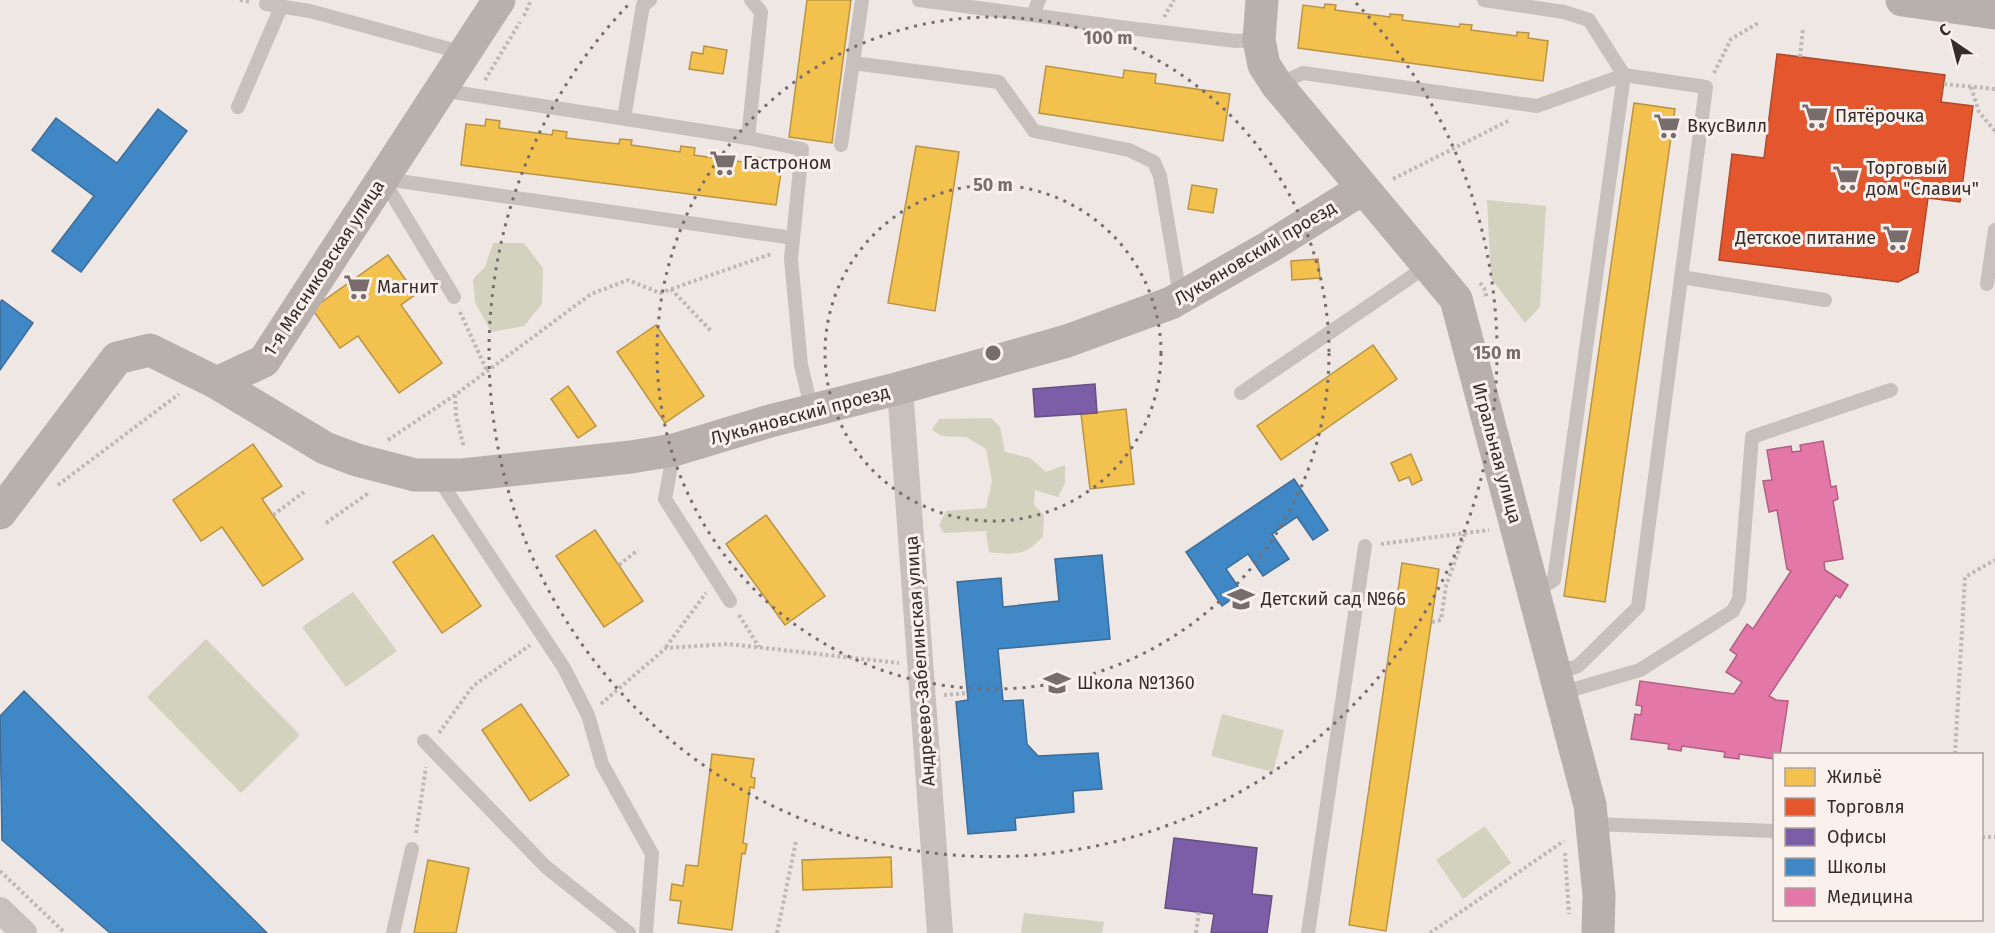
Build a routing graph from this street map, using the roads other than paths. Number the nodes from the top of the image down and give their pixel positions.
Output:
1 (499, 0) edge
2 (650, 0) edge
3 (751, 0) edge
4 (862, 0) edge
5 (919, 0) edge
6 (1039, 0) edge
7 (1262, 0) edge
8 (1484, 0) edge
9 (1902, 0) edge
10 (266, 4) dead end
11 (314, 5) edge
12 (281, 6) junction
13 (1995, 13) edge
14 (1033, 14) junction
15 (1259, 40) junction
16 (464, 54) junction
17 (853, 63) junction
18 (1623, 75) junction
19 (1277, 85) junction
20 (440, 90) junction
21 (238, 107) dead end
22 (624, 118) junction
23 (748, 138) junction
24 (840, 145) dead end
25 (382, 179) junction
26 (1378, 184) junction
27 (1995, 230) edge
28 (792, 238) junction
29 (1429, 265) junction
30 (1681, 278) junction
31 (1987, 284) dead end
32 (454, 297) road end
33 (1180, 298) junction
34 (1825, 300) dead end
35 (208, 379) junction
36 (900, 388) junction
37 (1892, 390) dead end
38 (1241, 393) dead end
39 (812, 411) junction
40 (674, 450) junction
41 (449, 475) junction
42 (0, 513) edge
43 (1365, 546) road end
44 (1534, 592) junction
45 (730, 601) road end
46 (1558, 683) junction
47 (427, 744) road end
48 (1578, 827) junction
49 (1773, 831) edge
50 (413, 844) road end
51 (0, 909) edge
52 (24, 933) edge
53 (393, 933) edge
54 (629, 933) edge
55 (646, 933) edge
56 (940, 933) edge
57 (1308, 933) edge
58 (1598, 933) edge

1 - 16 street, 1-я Мясниковская улица
2 - 22 lane
3 - 23 lane
4 - 17 lane
5 - 14 lane
6 - 14 lane
7 - 15 street, Игральная улица
8 - 18 lane
9 - 13 street
10 - 12 lane
11 - 12 lane
11 - 16 lane
12 - 21 lane
14 - 15 lane
15 - 19 street, Игральная улица
16 - 20 street, 1-я Мясниковская улица
17 - 24 lane
17 - 33 lane
18 - 19 lane
18 - 30 lane
18 - 44 lane
19 - 26 street, Игральная улица
20 - 22 lane
20 - 25 street, 1-я Мясниковская улица
22 - 23 lane
23 - 28 lane
25 - 28 lane
25 - 32 lane
25 - 35 street, 1-я Мясниковская улица
26 - 29 street, Игральная улица
26 - 33 street, Лукьяновский проезд
27 - 31 lane
28 - 39 lane
29 - 38 lane
29 - 44 street, Игральная улица
30 - 34 lane
30 - 46 lane
33 - 36 street, Лукьяновский проезд
35 - 41 street, Лукьяновский проезд
35 - 42 street
36 - 39 street, Лукьяновский проезд
36 - 56 street, Андреево-Забелинская улица
37 - 46 lane
39 - 40 street, Лукьяновский проезд
40 - 41 street, Лукьяновский проезд
40 - 45 lane
41 - 55 lane
43 - 57 lane
44 - 46 street, Игральная улица
46 - 48 street, Игральная улица
47 - 54 lane
48 - 49 lane
48 - 58 street, Игральная улица
50 - 53 lane
51 - 52 street

